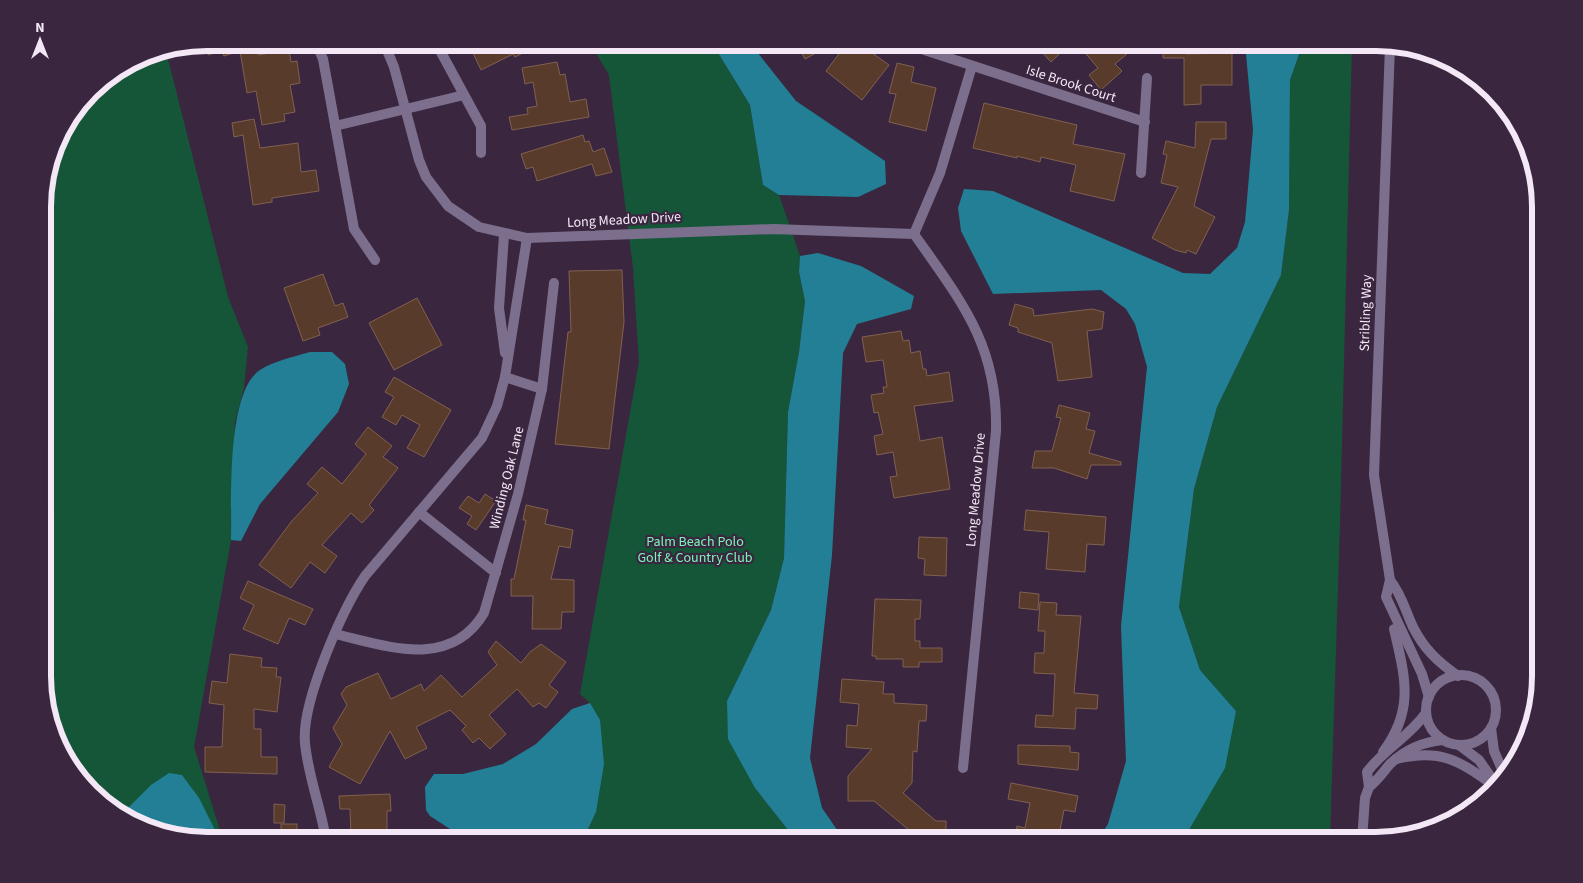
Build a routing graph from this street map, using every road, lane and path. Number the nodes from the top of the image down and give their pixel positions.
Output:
1 (930, 51) edge
2 (320, 52) edge
3 (388, 52) edge
4 (441, 52) edge
5 (1390, 52) edge
6 (972, 66) junction
7 (1147, 78) dead end
8 (464, 95) junction
9 (406, 111) junction
10 (1145, 122) junction
11 (335, 126) junction
12 (481, 153) dead end
13 (1141, 173) dead end
14 (914, 234) junction
15 (504, 235) junction
16 (526, 238) junction
17 (375, 260) dead end
18 (554, 283) dead end
19 (506, 364) junction
20 (506, 377) junction
21 (542, 389) junction
22 (418, 512) junction
23 (496, 573) junction
24 (1390, 580) junction
25 (1389, 606) junction
26 (335, 634) junction
27 (1458, 676) junction
28 (1429, 697) junction
29 (1426, 714) junction
30 (1491, 728) junction
31 (1443, 740) junction
32 (1459, 745) junction
33 (1383, 752) junction
34 (1396, 759) junction
35 (1501, 767) edge
36 (963, 768) dead end
37 (1493, 779) edge
38 (1489, 783) edge
39 (1368, 787) junction
40 (1362, 831) edge
41 (324, 832) edge

1 - 6 street, Isle Brook Court
2 - 11 street
3 - 9 street, Long Meadow Drive
4 - 8 street
5 - 24 street, Stribling Way
6 - 10 street, Isle Brook Court
6 - 14 street
7 - 10 street
8 - 9 street
8 - 12 street
9 - 11 street
9 - 15 street, Long Meadow Drive
10 - 13 street
11 - 17 street
14 - 16 street, Long Meadow Drive
14 - 36 street, Long Meadow Drive
15 - 16 street, Long Meadow Drive
15 - 19 street, Winding Oak Lane
16 - 19 street, Winding Oak Lane
18 - 21 street, Winding Oak Lane
19 - 20 street, Winding Oak Lane
20 - 21 street
20 - 22 street, Winding Oak Lane
21 - 23 street, Winding Oak Lane
22 - 23 street
22 - 26 street, Winding Oak Lane
23 - 26 street, Winding Oak Lane
24 - 25 street, Stribling Way
24 - 27 street, Stribling Way
25 - 28 street, Stribling Way
25 - 33 street
26 - 41 street, Winding Oak Lane
27 - 28 street
27 - 30 street
28 - 29 street
29 - 31 street
29 - 33 street
30 - 32 street
30 - 35 street
31 - 32 street
31 - 34 street
32 - 37 street
33 - 39 street
34 - 38 street
34 - 39 street
39 - 40 street

